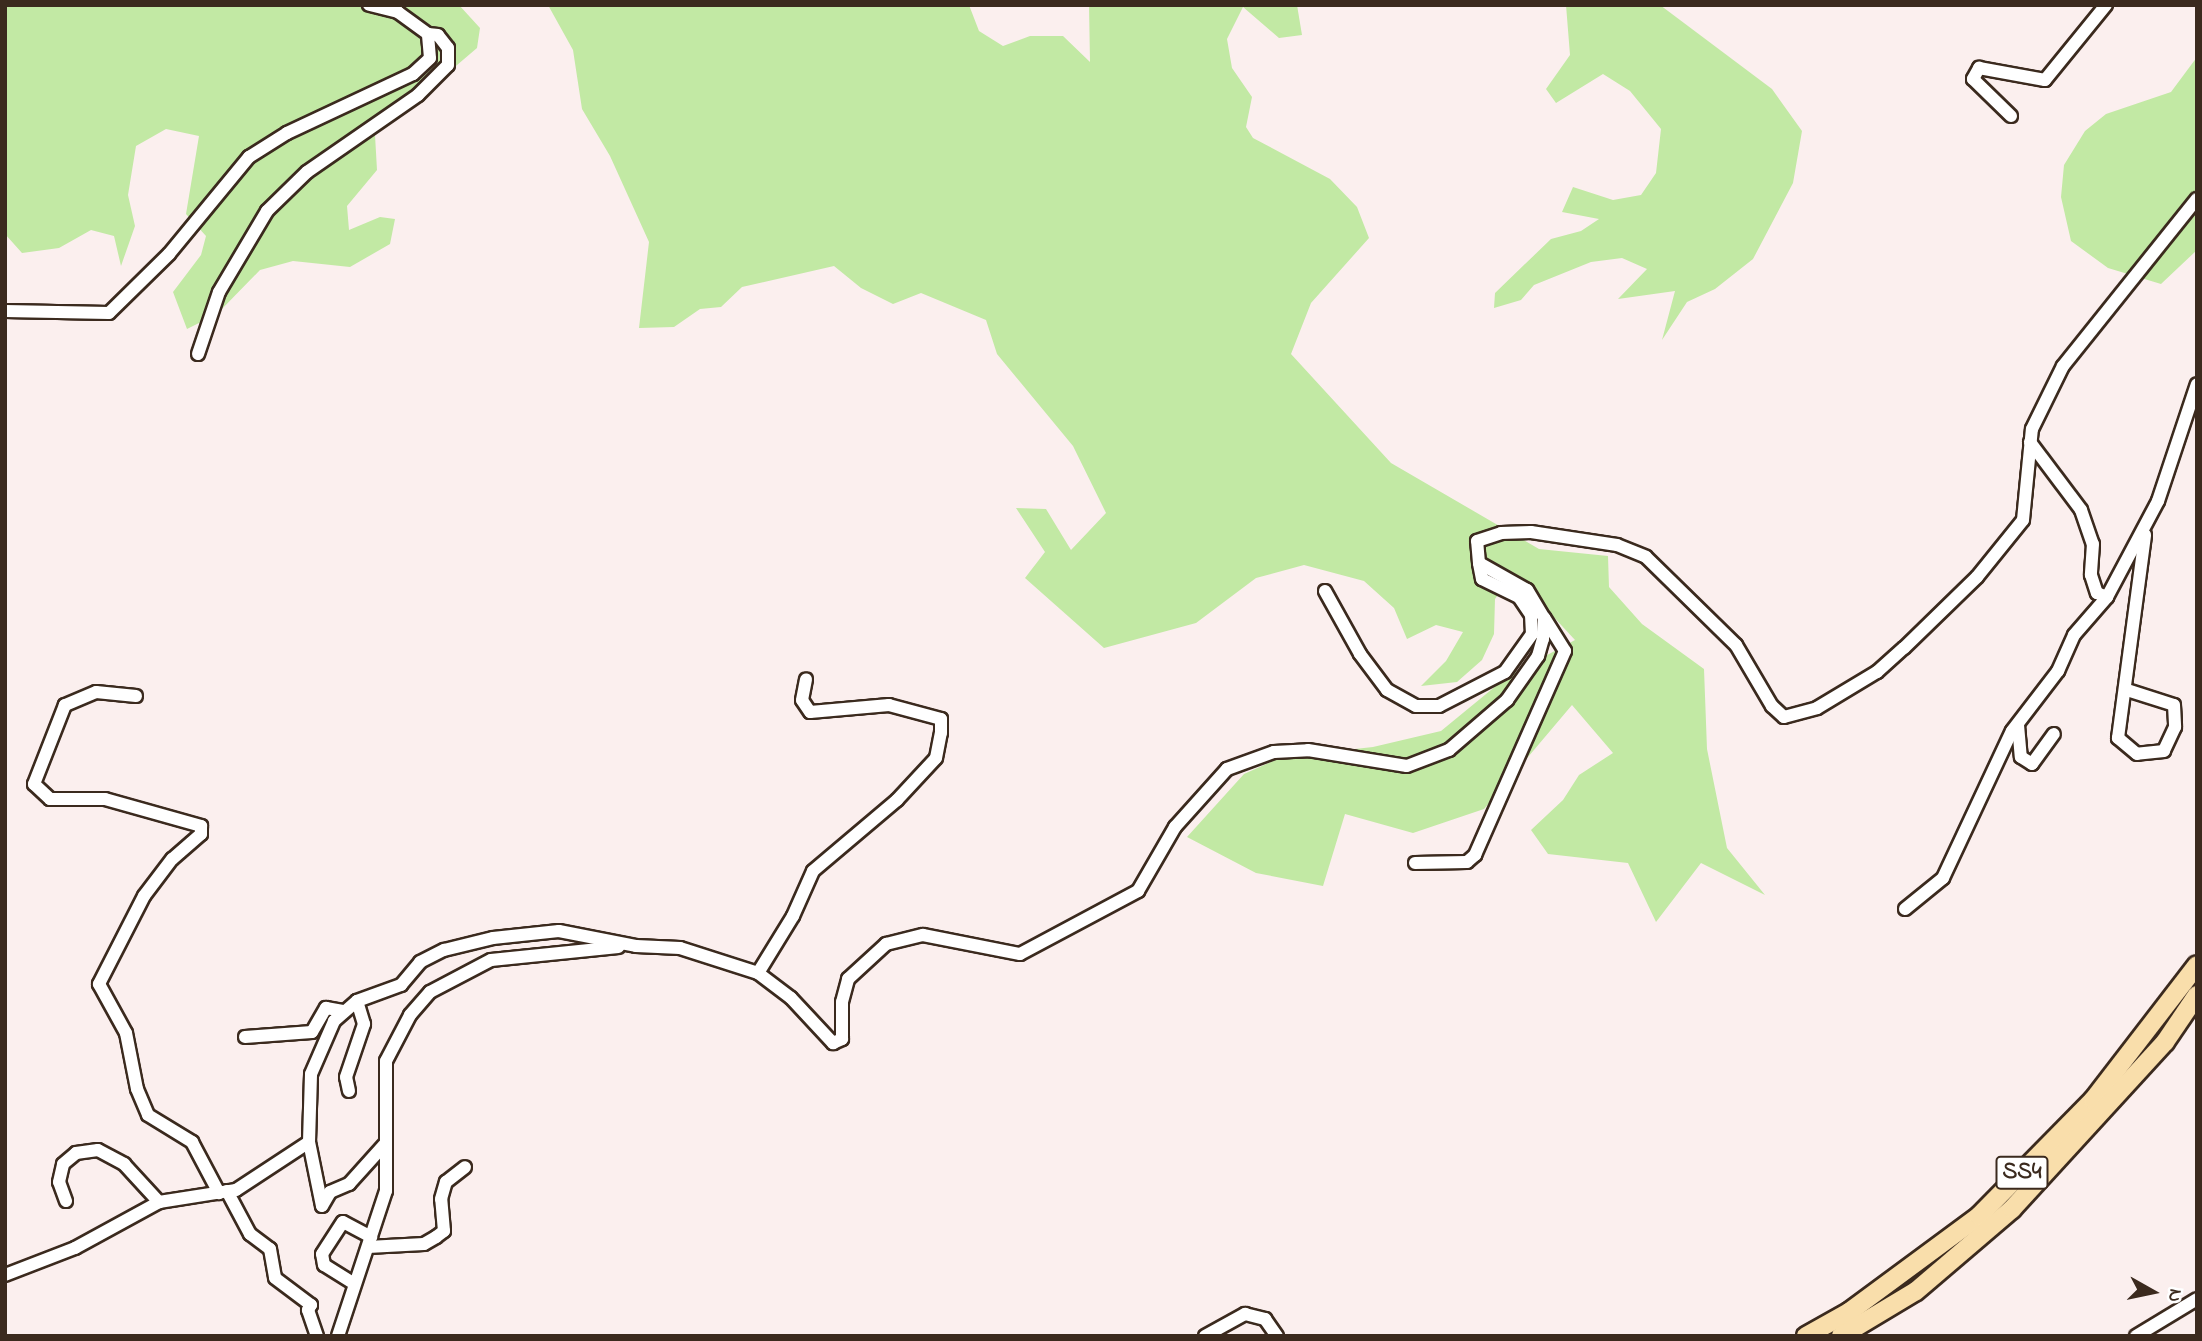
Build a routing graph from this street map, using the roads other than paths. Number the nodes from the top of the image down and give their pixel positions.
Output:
1 (369, 5) edge
2 (2106, 5) edge
3 (428, 34) junction
4 (2011, 116) dead end
5 (2197, 199) edge
6 (5, 311) edge
7 (198, 354) dead end
8 (2197, 384) edge
9 (2030, 442) junction
10 (2145, 528) junction
11 (1479, 563) junction
12 (1325, 591) dead end
13 (2107, 597) junction
14 (1544, 618) junction
15 (806, 679) dead end
16 (2127, 690) junction
17 (136, 696) dead end
18 (2018, 725) junction
19 (2054, 734) dead end
20 (1415, 863) dead end
21 (1905, 909) dead end
22 (636, 946) junction
23 (2197, 965) edge
24 (758, 974) junction
25 (2197, 995) edge
26 (357, 1001) junction
27 (343, 1011) junction
28 (245, 1037) dead end
29 (349, 1091) dead end
30 (309, 1142) junction
31 (385, 1144) junction
32 (465, 1167) dead end
33 (223, 1192) junction
34 (66, 1201) dead end
35 (159, 1202) junction
36 (370, 1242) junction
37 (5, 1275) edge
38 (353, 1283) junction
39 (2197, 1299) edge
40 (317, 1336) edge
41 (338, 1336) edge
42 (1205, 1336) edge
43 (1277, 1336) edge
44 (1806, 1336) edge
45 (1841, 1336) edge
46 (2136, 1336) edge

1 - 3 street
2 - 4 street
3 - 6 street
3 - 7 street
5 - 9 street
8 - 10 street
9 - 11 street
9 - 13 street
10 - 13 street
10 - 16 street
11 - 12 street
11 - 14 street
13 - 18 street
14 - 20 street
14 - 24 street
15 - 24 street
16 - 16 street
17 - 33 street
18 - 19 street
18 - 21 street
22 - 24 street
22 - 26 street
22 - 31 street
23 - 44 highway, SS4
25 - 45 highway, SS4
26 - 27 street
26 - 29 street
27 - 28 street
27 - 30 street
30 - 31 street
30 - 33 street
31 - 36 street
32 - 36 street
33 - 35 street
33 - 40 street
34 - 35 street
35 - 37 street
36 - 38 street
36 - 38 street
38 - 41 street
39 - 46 street
42 - 43 street

